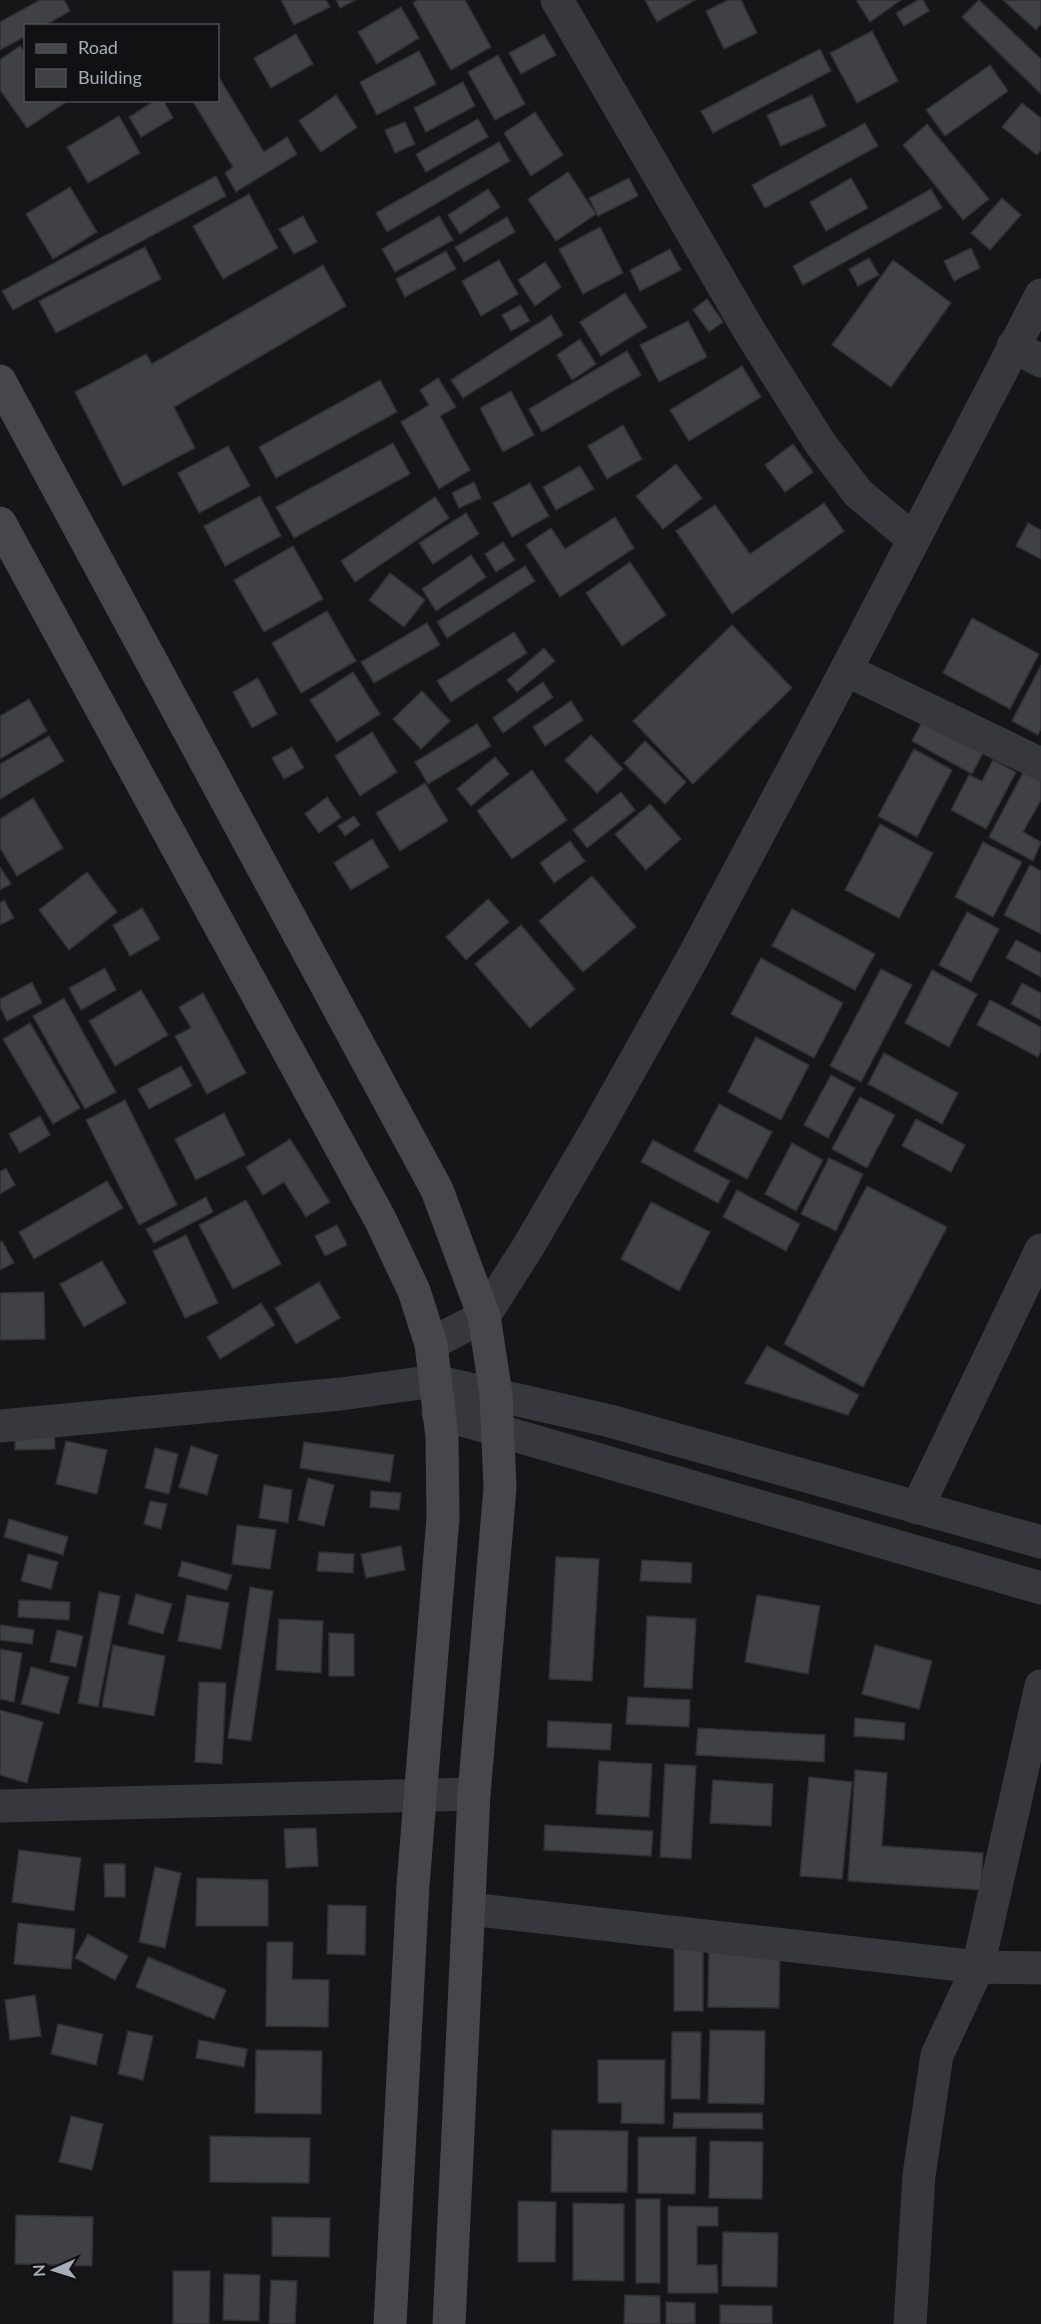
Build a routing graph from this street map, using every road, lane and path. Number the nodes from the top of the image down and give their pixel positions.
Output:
1 (557, 0) edge
2 (1041, 295) edge
3 (1027, 353) edge
4 (4, 398) edge
5 (0, 523) edge
6 (913, 539) junction
7 (846, 670) junction
8 (1041, 764) edge
9 (1041, 1250) edge
10 (484, 1316) junction
11 (431, 1344) junction
12 (435, 1381) junction
13 (398, 1388) junction
14 (496, 1394) junction
15 (438, 1413) junction
16 (0, 1426) edge
17 (499, 1430) junction
18 (917, 1508) junction
19 (1041, 1542) edge
20 (1041, 1588) edge
21 (1041, 1686) edge
22 (474, 1794) junction
23 (421, 1795) junction
24 (0, 1806) edge
25 (470, 1909) junction
26 (978, 1967) junction
27 (1041, 1968) edge
28 (390, 2324) edge
29 (449, 2324) edge
30 (910, 2324) edge

1 - 6 street
2 - 3 street
3 - 6 street
4 - 10 main road
5 - 11 main road
6 - 7 street
7 - 8 street
7 - 10 street
9 - 18 street
10 - 11 street
10 - 14 main road
11 - 12 main road
12 - 13 street
12 - 14 street
12 - 15 main road
13 - 15 street
13 - 16 street
14 - 17 main road
14 - 18 street
15 - 17 street
15 - 23 main road
17 - 20 street
17 - 22 main road
18 - 19 street
21 - 26 street
22 - 23 street
22 - 25 main road
23 - 24 street
23 - 28 main road
25 - 26 street
25 - 29 main road
26 - 27 street
26 - 30 street

